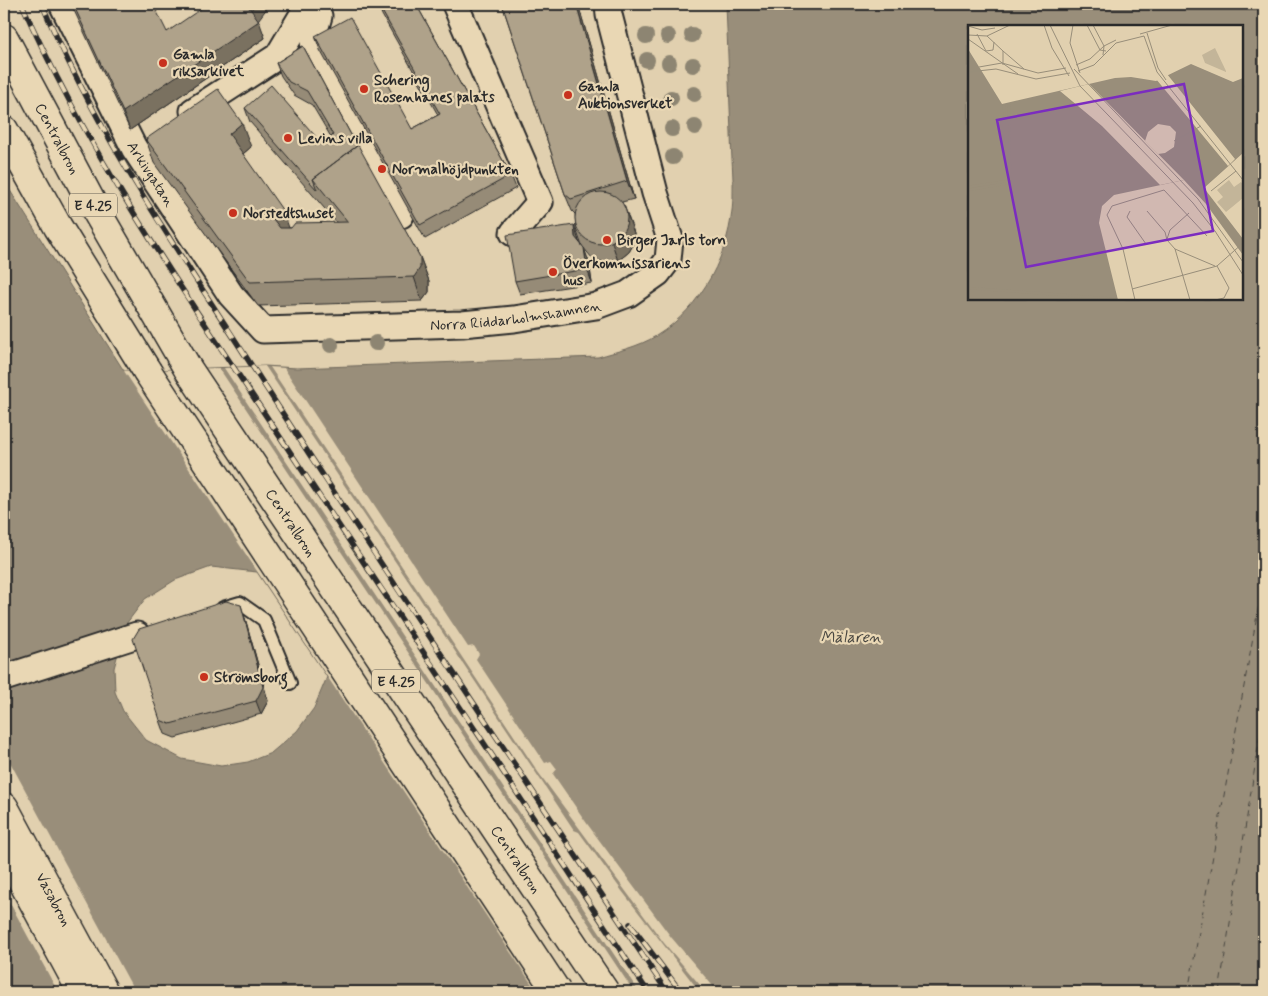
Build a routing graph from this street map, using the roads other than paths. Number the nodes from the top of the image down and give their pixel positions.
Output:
1 (62, 4) edge
2 (309, 4) edge
3 (315, 4) edge
4 (456, 4) edge
5 (608, 4) edge
6 (4, 38) edge
7 (174, 123) edge
8 (4, 130) edge
9 (401, 215) dead end
10 (512, 234) edge
11 (263, 330) joint
12 (211, 612) edge
13 (141, 633) edge
14 (4, 678) edge
15 (290, 683) dead end
16 (4, 807) edge
17 (4, 848) edge
18 (82, 992) edge
19 (104, 992) edge
20 (557, 992) edge
21 (605, 992) edge

1 - 11 street, Arkivgatan
2 - 7 street
3 - 9 street
4 - 10 street
5 - 11 street, Norra Riddarholmshamnen
6 - 21 main road, Centralbron / E 4.25, bridge
8 - 20 main road, E 4.25, bridge
12 - 15 lane
13 - 14 street
16 - 19 main road, Vasabron
17 - 18 main road, Vasabron

